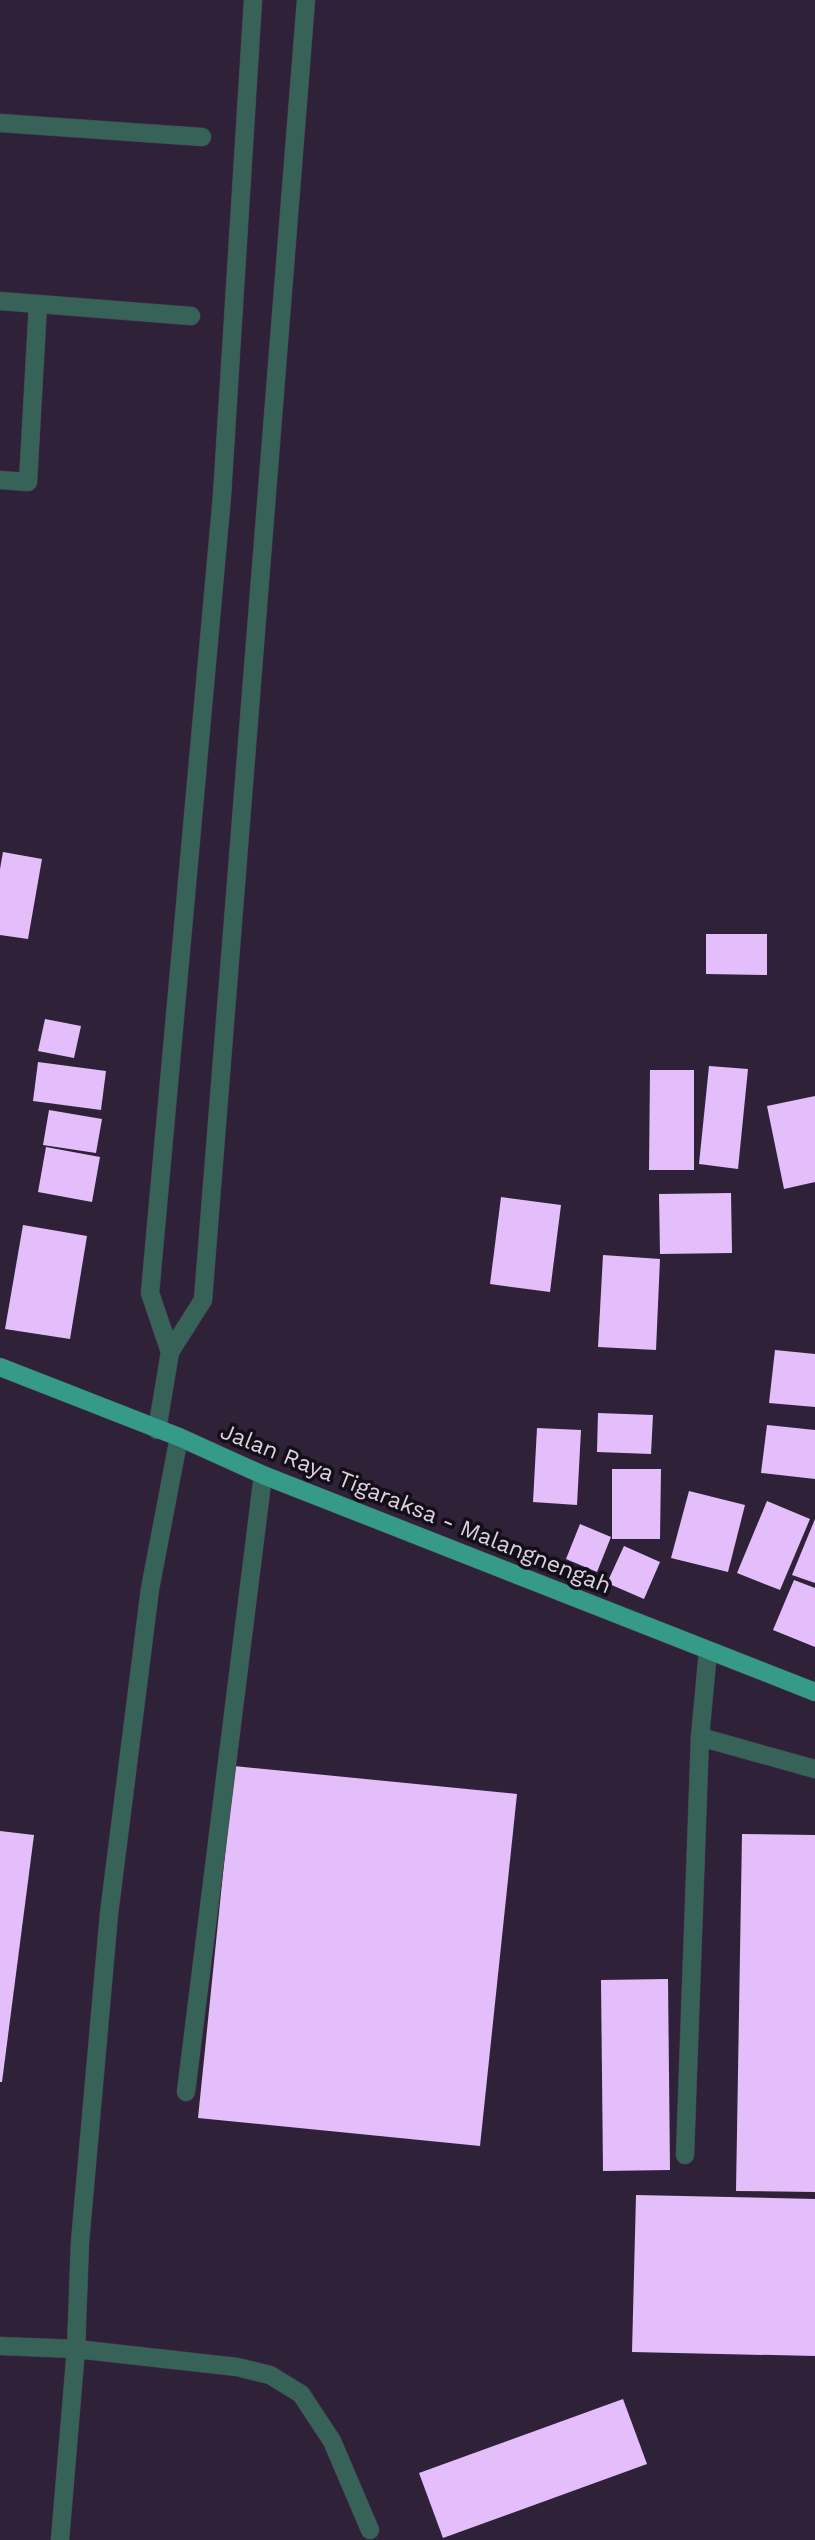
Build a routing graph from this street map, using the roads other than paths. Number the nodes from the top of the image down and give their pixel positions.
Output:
1 (253, 0) edge
2 (306, 0) edge
3 (0, 123) edge
4 (202, 137) dead end
5 (0, 301) edge
6 (38, 304) junction
7 (191, 316) dead end
8 (0, 480) edge
9 (170, 1352) junction
10 (0, 1367) edge
11 (157, 1430) junction
12 (179, 1437) junction
13 (263, 1475) junction
14 (708, 1651) junction
15 (815, 1692) edge
16 (700, 1737) junction
17 (815, 1769) edge
18 (186, 2092) dead end
19 (685, 2155) dead end
20 (0, 2346) edge
21 (76, 2349) junction
22 (370, 2530) dead end
23 (61, 2540) edge

1 - 9 street
2 - 9 street
3 - 4 street
5 - 6 street
6 - 7 street
6 - 8 street
9 - 11 street
10 - 11 main road, Jalan Raya Tigaraksa - Malangnengah
11 - 12 main road, Jalan Raya Tigaraksa - Malangnengah
12 - 13 main road, Jalan Raya Tigaraksa - Malangnengah
12 - 21 street
13 - 14 main road, Jalan Raya Tigaraksa - Malangnengah
13 - 18 street
14 - 15 main road, Jalan Raya Tigaraksa - Malangnengah
14 - 16 street
16 - 17 street
16 - 19 street
20 - 21 street
21 - 22 street
21 - 23 street

